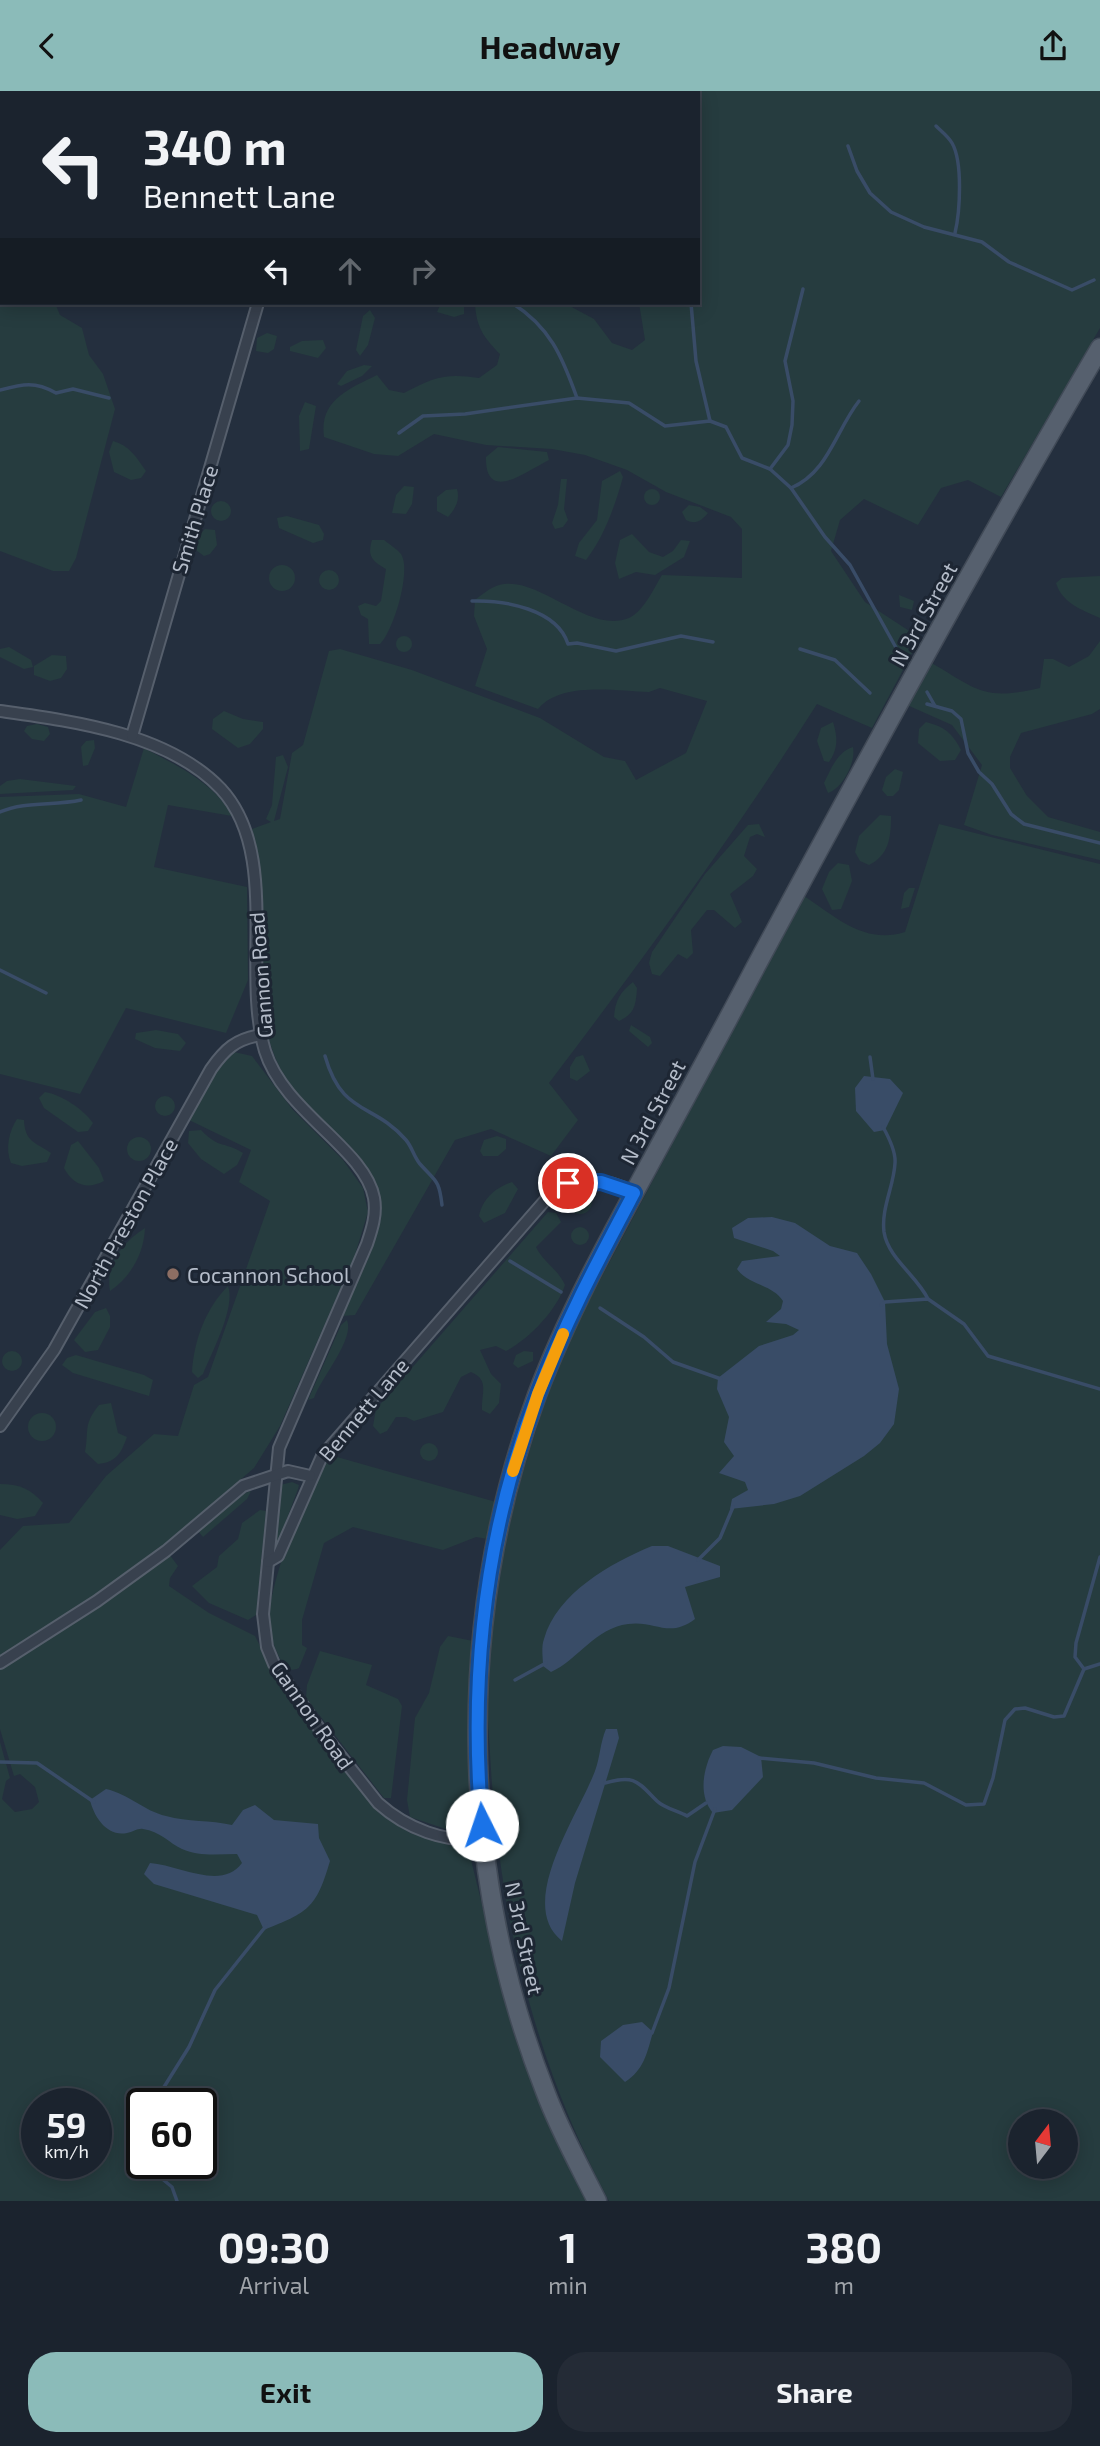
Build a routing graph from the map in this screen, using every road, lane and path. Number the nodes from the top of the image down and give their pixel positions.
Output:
1 (257, 305) edge
2 (1100, 348) edge
3 (0, 711) edge
4 (132, 736) junction
5 (261, 1035) junction
6 (634, 1193) junction
7 (0, 1426) edge
8 (274, 1474) junction
9 (310, 1476) junction
10 (268, 1562) junction
11 (0, 1663) edge
12 (484, 1839) junction
13 (597, 2201) edge

1 - 4 street, Smith Place
2 - 6 main road, N 3rd Street
3 - 4 street, Gannon Road
4 - 5 street, Gannon Road
5 - 7 street, North Preston Place
5 - 8 street, Gannon Road
6 - 9 street, Bennett Lane
6 - 12 main road, N 3rd Street
8 - 9 street, Bennett Lane
8 - 10 street, Gannon Road
8 - 11 street, Bennett Lane
9 - 10 street, Gannon Road
10 - 12 street, Gannon Road
12 - 13 main road, N 3rd Street

